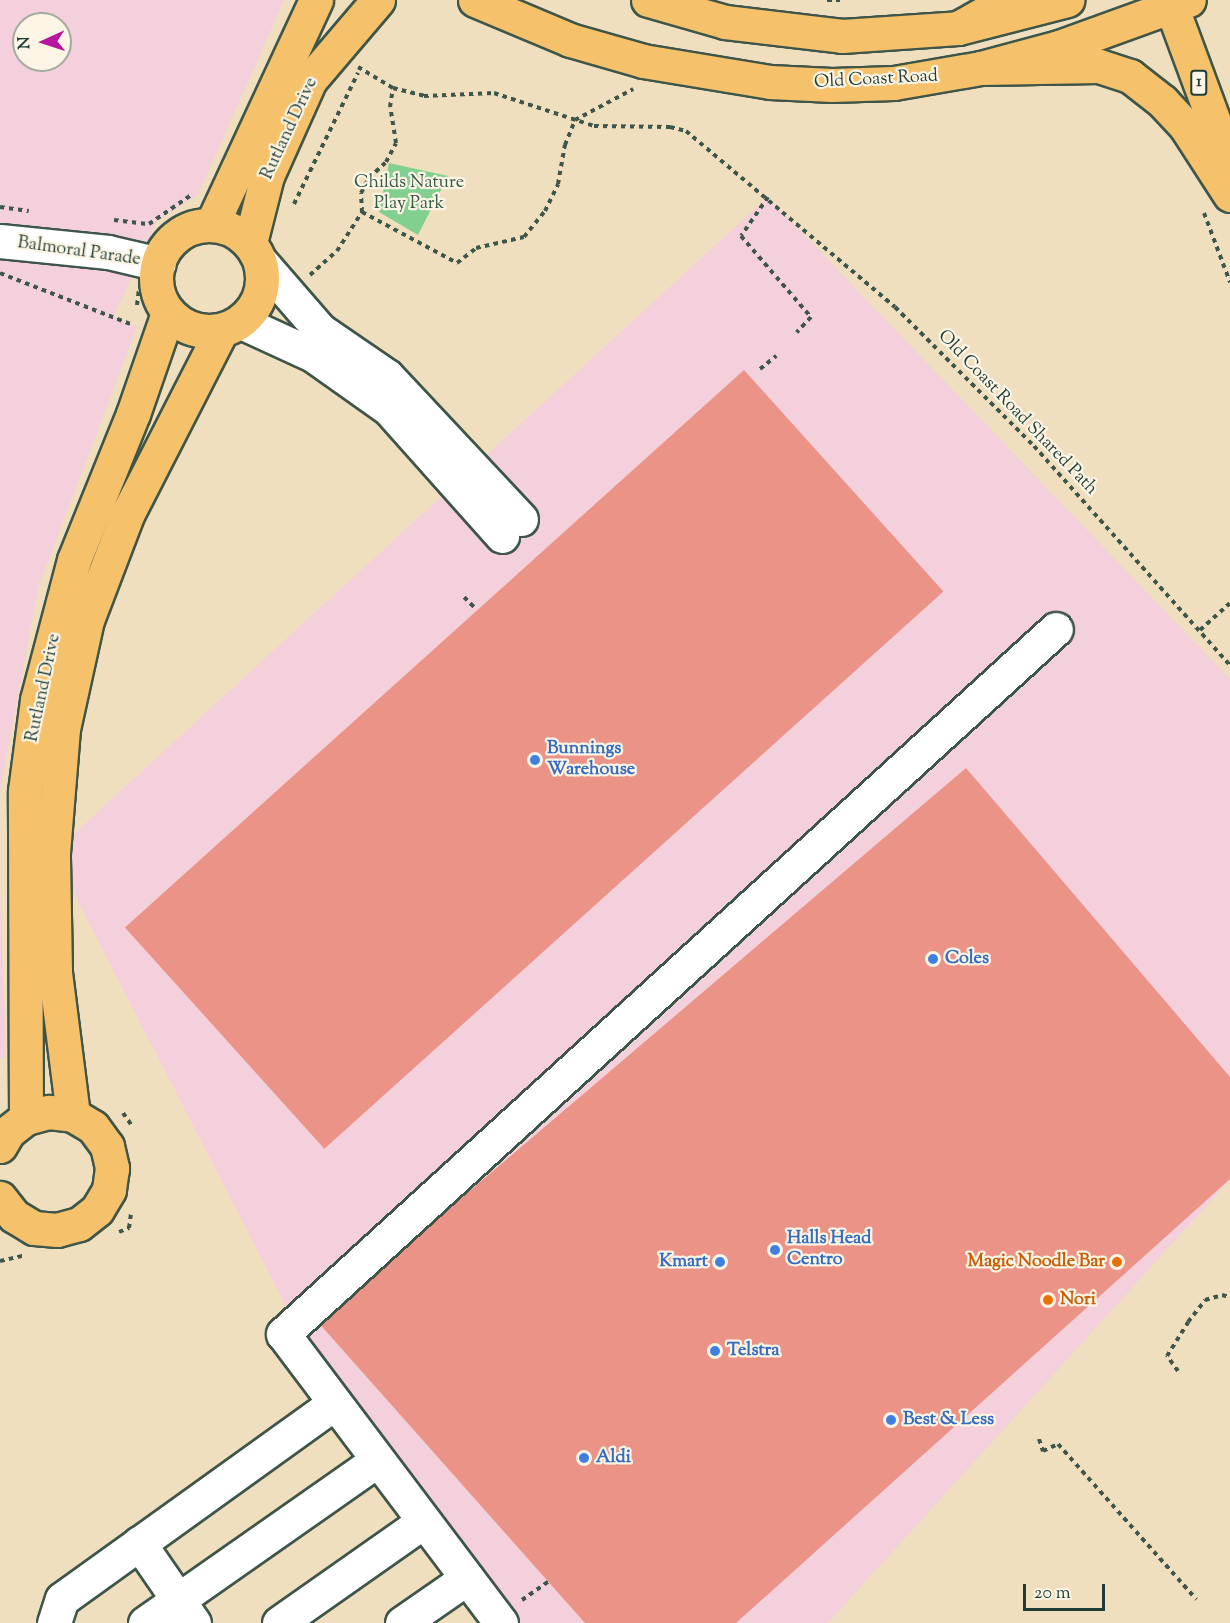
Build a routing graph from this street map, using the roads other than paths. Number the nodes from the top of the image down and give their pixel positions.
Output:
1 (315, 0) edge
2 (378, 0) edge
3 (475, 0) edge
4 (648, 0) edge
5 (1008, 0) edge
6 (1067, 0) edge
7 (1176, 2) edge
8 (958, 28) junction
9 (981, 68) junction
10 (1230, 165) edge
11 (1230, 195) edge
12 (212, 224) junction
13 (0, 241) edge
14 (255, 253) junction
15 (159, 264) junction
16 (168, 313) junction
17 (231, 326) junction
18 (1056, 629) dead end
19 (73, 1115) junction
20 (26, 1118) junction
21 (0, 1146) edge
22 (5, 1210) edge
23 (335, 1403) junction
24 (378, 1460) junction
25 (424, 1521) junction
26 (139, 1543) junction
27 (467, 1578) junction
28 (186, 1612) edge
29 (54, 1623) edge
30 (146, 1623) edge
31 (279, 1623) edge
32 (402, 1623) edge
33 (501, 1623) edge

1 - 12 main road, Rutland Drive
2 - 14 main road, Rutland Drive
3 - 9 main road, Old Coast Road
4 - 8 main road
5 - 8 main road
6 - 8 main road
7 - 9 main road, Old Coast Road
7 - 10 main road, Old Coast Road / 1
9 - 11 main road
12 - 14 main road
12 - 15 main road
13 - 15 street, Balmoral Parade
14 - 17 main road
14 - 17 street
15 - 16 main road
16 - 17 main road
16 - 20 main road, Rutland Drive
17 - 19 main road, Rutland Drive
18 - 23 street
19 - 20 main road
19 - 22 main road
20 - 21 main road
23 - 24 street
23 - 26 street
24 - 25 street
24 - 28 street
25 - 27 street
25 - 31 street
26 - 28 street
26 - 29 street
27 - 32 street
27 - 33 street
28 - 30 street

